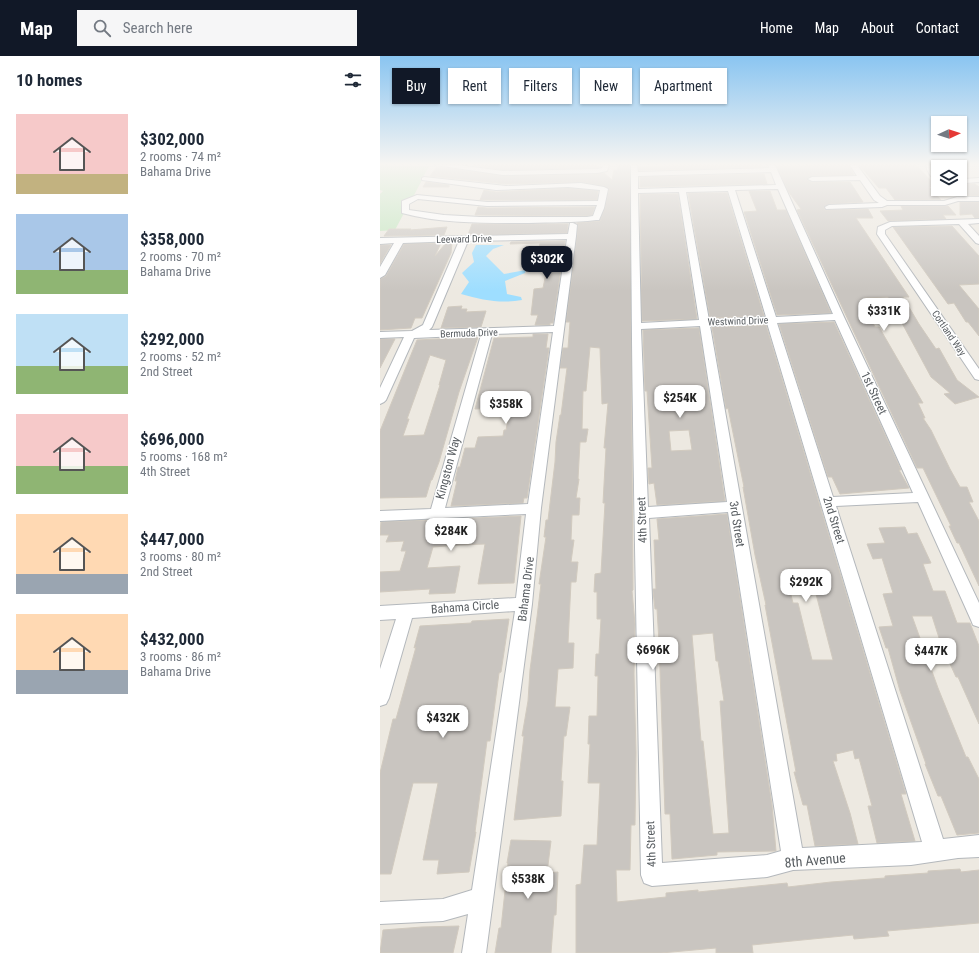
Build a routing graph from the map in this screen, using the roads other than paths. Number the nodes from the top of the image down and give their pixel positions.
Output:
1 (405, 207) edge
2 (498, 207) edge
3 (601, 207) edge
4 (634, 207) edge
5 (685, 207) edge
6 (737, 207) edge
7 (790, 207) edge
8 (829, 207) dead end
9 (833, 207) edge
10 (494, 220) junction
11 (979, 221) edge
12 (962, 222) junction
13 (573, 231) joint
14 (465, 239) junction
15 (400, 240) junction
16 (380, 241) edge
17 (979, 241) edge
18 (380, 275) edge
19 (839, 317) junction
20 (772, 320) junction
21 (703, 322) junction
22 (636, 326) junction
23 (558, 329) junction
24 (486, 332) junction
25 (380, 335) edge
26 (411, 335) junction
27 (979, 377) edge
28 (380, 400) edge
29 (923, 497) junction
30 (828, 502) junction
31 (534, 508) junction
32 (734, 508) junction
33 (437, 513) junction
34 (641, 513) junction
35 (380, 516) edge
36 (524, 604) junction
37 (406, 612) junction
38 (380, 613) edge
39 (979, 620) edge
40 (380, 698) edge
41 (979, 846) edge
42 (936, 851) junction
43 (793, 859) junction
44 (652, 875) joint
45 (483, 898) junction
46 (380, 913) edge
47 (474, 953) edge

1 - 10 street
2 - 10 street
3 - 10 street
4 - 22 street, 4th Street
5 - 21 street, 3rd Street
6 - 20 street, 2nd Street
7 - 19 street, 1st Street
8 - 9 street
11 - 12 street
12 - 17 street
12 - 27 street, Cortland Way
13 - 14 street, Leeward Drive
13 - 23 street, Bahama Drive
14 - 15 street, Leeward Drive
14 - 26 street
15 - 16 street, Leeward Drive
15 - 18 street
19 - 20 street, Westwind Drive
19 - 29 street, 1st Street
20 - 21 street, Westwind Drive
20 - 30 street, 2nd Street
21 - 22 street, Westwind Drive
21 - 32 street, 3rd Street
22 - 34 street, 4th Street
23 - 24 street, Bermuda Drive
23 - 31 street, Bahama Drive
24 - 26 street, Bermuda Drive
24 - 33 street, Kingston Way
25 - 26 street, Bermuda Drive
26 - 28 street
29 - 30 street
29 - 39 street, 1st Street
30 - 42 street, 2nd Street
31 - 33 street
31 - 36 street, Bahama Drive
32 - 34 street
32 - 43 street, 3rd Street
33 - 35 street
34 - 44 street, 4th Street
36 - 37 street, Bahama Circle
36 - 45 street, Bahama Drive
37 - 38 street, Bahama Circle
37 - 40 street
41 - 42 street, 8th Avenue
42 - 43 street, 8th Avenue
43 - 44 street, 8th Avenue
45 - 46 street
45 - 47 street, Bahama Drive

